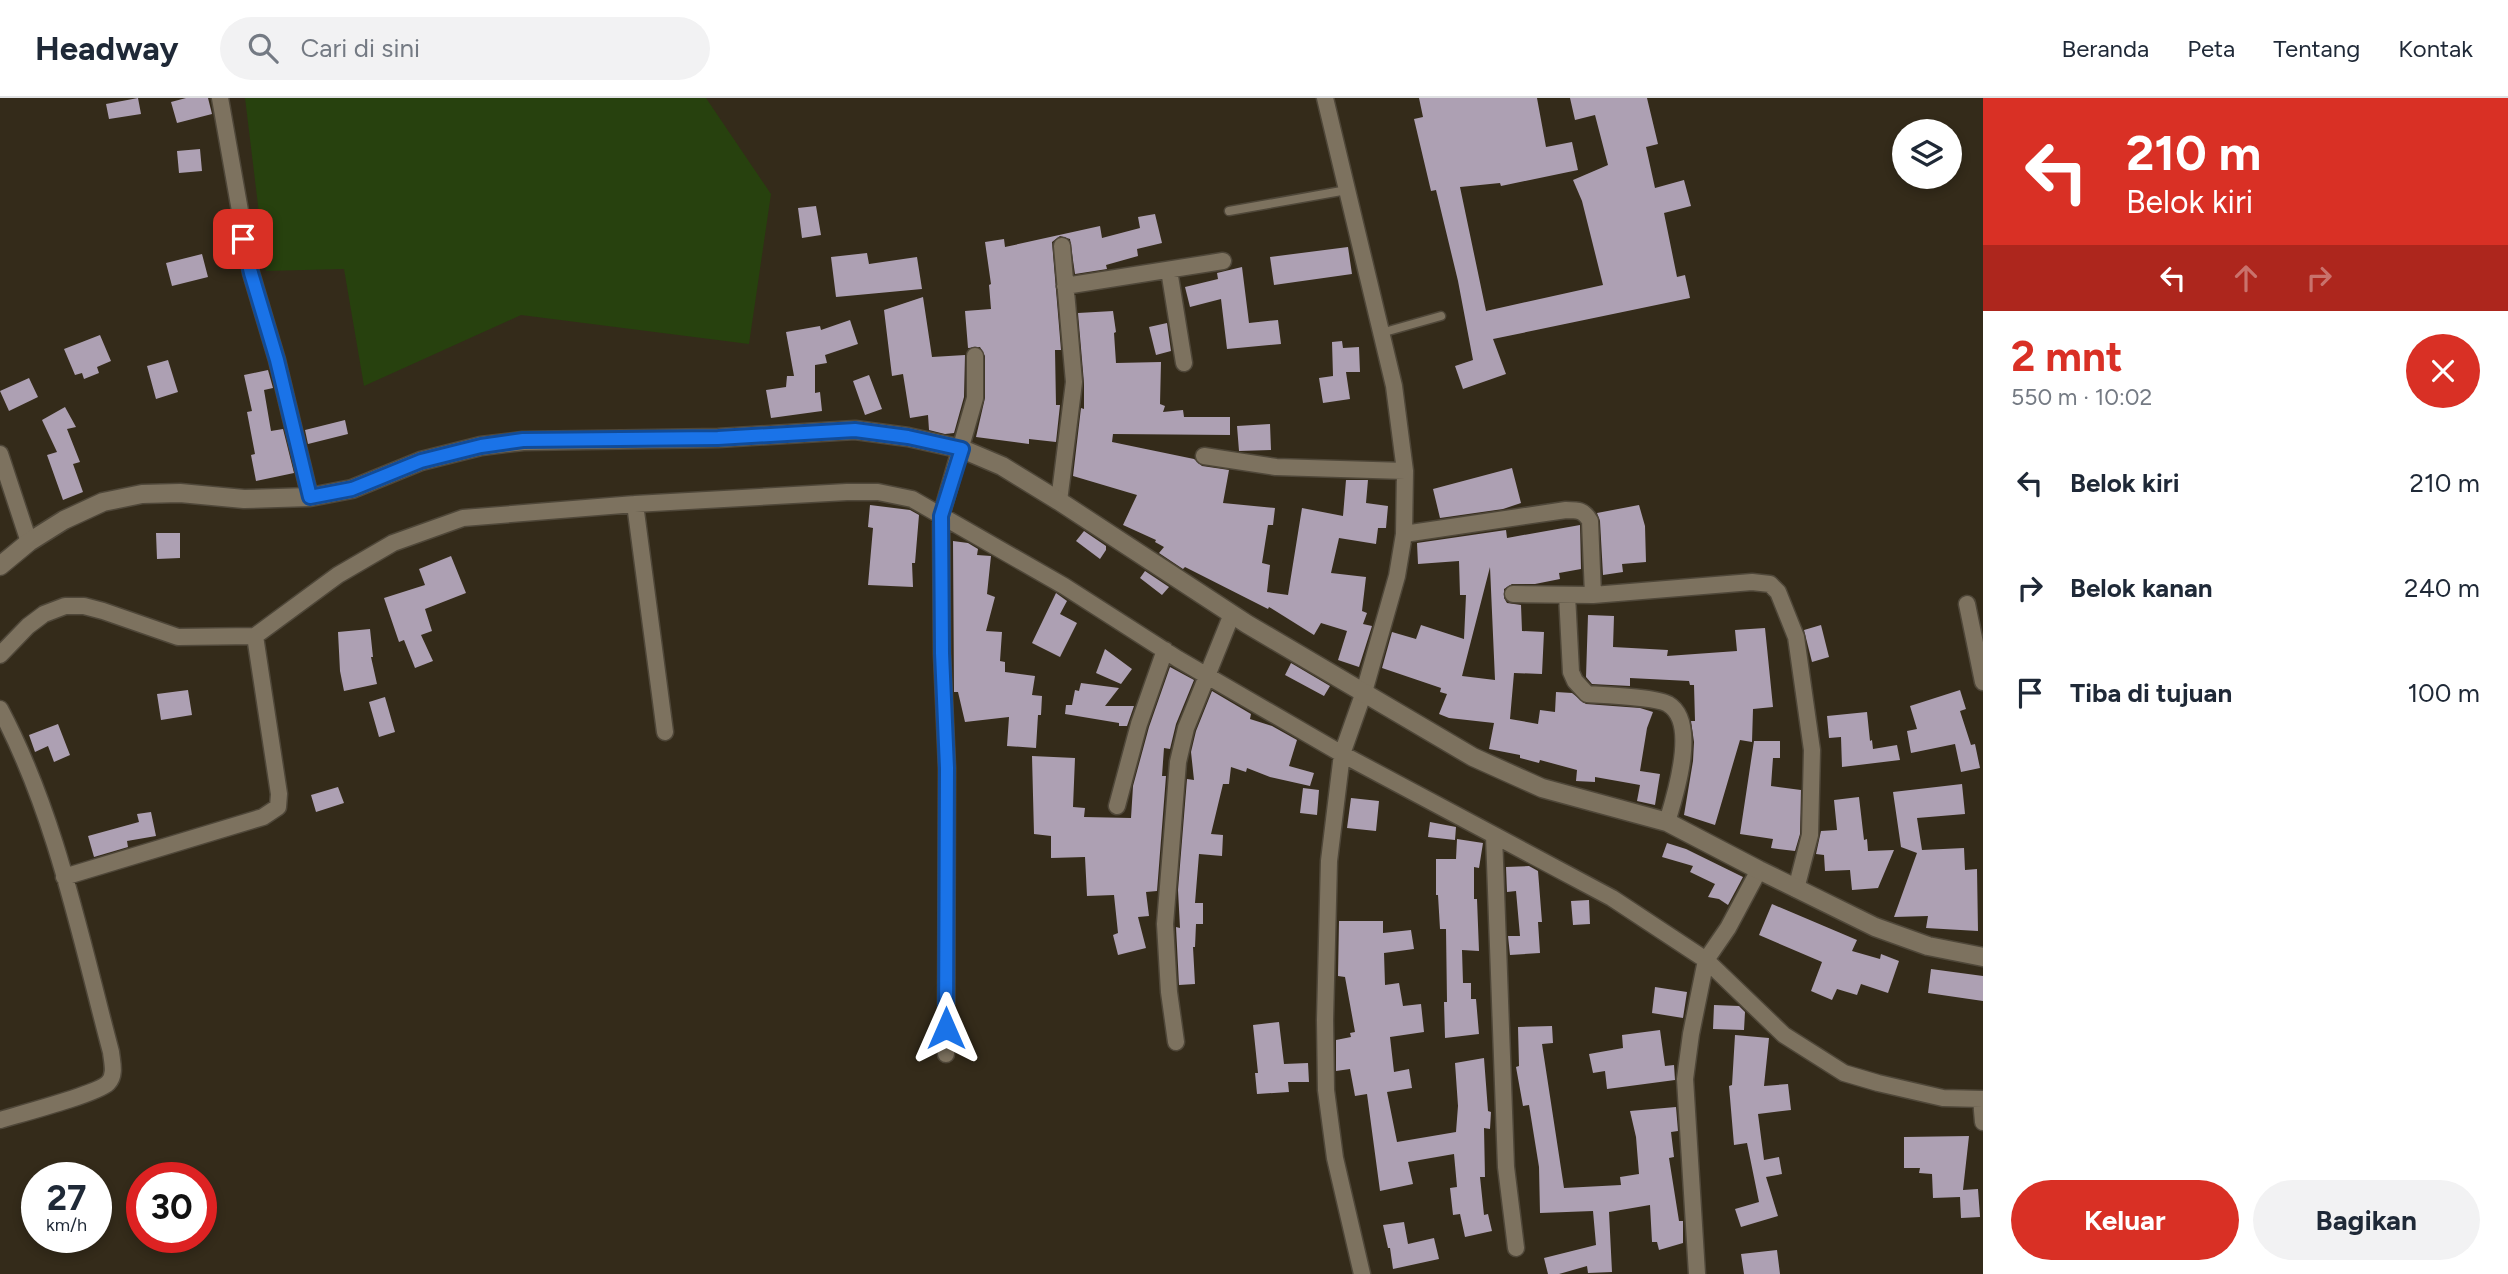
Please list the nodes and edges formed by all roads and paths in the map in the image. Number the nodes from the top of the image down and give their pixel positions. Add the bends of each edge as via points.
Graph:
1 (220, 98) edge
2 (1325, 98) edge
3 (1347, 190) junction
4 (1229, 211) dead end
5 (1062, 246) dead end
6 (1223, 261) dead end
7 (1169, 270) junction
8 (1065, 286) junction
9 (1441, 316) dead end
10 (1381, 333) junction
11 (975, 356) dead end
12 (1184, 363) dead end
13 (962, 449) junction
14 (0, 454) edge
15 (1204, 456) dead end
16 (1405, 471) junction
17 (310, 497) junction
18 (1059, 501) junction
19 (635, 504) junction
20 (943, 511) junction
21 (1404, 534) junction
22 (29, 542) junction
23 (0, 566) edge
24 (1513, 594) dead end
25 (1567, 595) junction
26 (1593, 595) junction
27 (1967, 604) dead end
28 (1232, 614) junction
29 (255, 636) junction
30 (1165, 650) junction
31 (0, 655) edge
32 (1206, 674) junction
33 (1983, 682) edge
34 (1361, 699) junction
35 (0, 709) edge
36 (665, 732) dead end
37 (1344, 749) junction
38 (1117, 806) dead end
39 (1667, 822) junction
40 (1494, 835) junction
41 (1759, 870) junction
42 (64, 877) junction
43 (1796, 889) junction
44 (1709, 954) junction
45 (1983, 957) edge
46 (1176, 1042) dead end
47 (946, 1054) dead end
48 (1982, 1099) edge
49 (0, 1120) edge
50 (1983, 1122) edge
51 (1516, 1248) dead end
52 (1362, 1274) edge
53 (1697, 1274) edge

1 - 17 street via 251,273
2 - 3 street
3 - 4 lane
3 - 10 street
5 - 8 street
6 - 7 street
7 - 8 street
7 - 12 street
8 - 18 street via 1074,382
9 - 10 lane
10 - 16 street via 1394,386
11 - 13 street via 975,398
13 - 17 main road via 855,430 718,438 523,440 421,461 352,489
13 - 18 main road via 1002,466
13 - 20 street
14 - 22 street
15 - 16 street via 1276,467
16 - 21 street
17 - 22 main road via 142,494 103,502
18 - 28 main road
19 - 20 street via 878,492
19 - 29 street via 463,518 393,543 338,575
19 - 36 street
20 - 30 street
20 - 47 street
21 - 26 street via 1579,510 1590,521
21 - 34 street via 1390,606
22 - 23 main road
24 - 25 street
25 - 26 street
25 - 39 street via 1571,672 1580,688 1587,694 1663,701 1677,713 1684,741 1682,770
26 - 43 street via 1763,582 1778,592 1796,637 1812,750 1810,835
27 - 33 street
28 - 32 street
28 - 34 main road
29 - 31 street via 178,637 103,611 65,606 28,626
29 - 42 street via 278,807 263,817
30 - 32 street
30 - 38 street
32 - 37 street
32 - 46 street via 1186,727 1175,790 1165,923
34 - 37 street
34 - 39 main road via 1542,788
35 - 42 street via 39,796
37 - 40 street
37 - 52 street via 1336,781 1329,861 1326,1090 1335,1158
39 - 41 main road
40 - 44 street
40 - 51 street via 1506,1167
41 - 43 main road
41 - 44 street
42 - 49 street via 113,1073 109,1082 94,1091
43 - 45 main road via 1875,927
44 - 48 street via 1784,1035 1844,1073 1943,1098
44 - 53 street via 1685,1079
48 - 50 street

